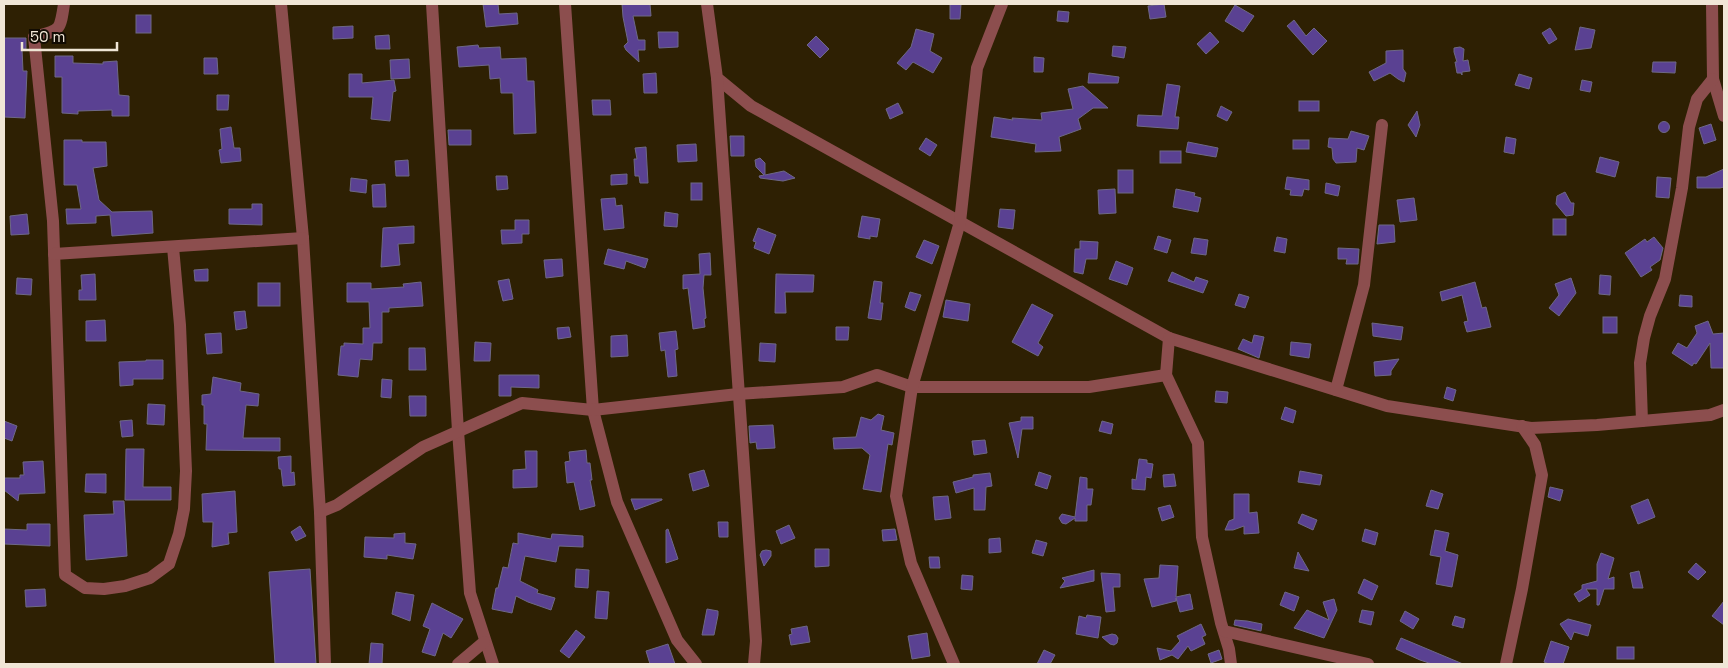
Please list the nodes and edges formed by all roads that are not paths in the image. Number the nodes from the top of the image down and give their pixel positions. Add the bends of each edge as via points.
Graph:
1 (64, 4) edge
2 (281, 4) edge
3 (432, 4) edge
4 (565, 4) edge
5 (707, 4) edge
6 (1002, 4) edge
7 (1712, 4) edge
8 (717, 78) junction
9 (1713, 79) junction
10 (1724, 116) edge
11 (1382, 125) dead end
12 (960, 222) junction
13 (304, 238) junction
14 (174, 246) junction
15 (54, 254) junction
16 (1169, 338) junction
17 (1166, 375) junction
18 (912, 387) junction
19 (1336, 390) junction
20 (738, 394) junction
21 (593, 410) junction
22 (1724, 410) edge
23 (1642, 421) junction
24 (1522, 426) junction
25 (458, 431) junction
26 (320, 512) junction
27 (1224, 631) junction
28 (484, 642) junction
29 (325, 664) edge
30 (458, 664) edge
31 (493, 664) edge
32 (696, 664) edge
33 (754, 664) edge
34 (954, 664) edge
35 (1231, 664) edge
36 (1368, 664) edge
37 (1506, 664) edge

1 - 15 street via 60,27 55,32 34,37
2 - 13 street
3 - 25 street
4 - 21 street
5 - 8 street
6 - 12 street via 977,68
7 - 9 street
8 - 12 street via 751,106
8 - 20 street
9 - 10 street
9 - 23 street via 1697,99 1688,127 1682,188 1665,279 1650,316 1640,363
11 - 19 street via 1364,285
12 - 16 street
12 - 18 street
13 - 14 street
13 - 26 street
14 - 15 street
14 - 15 street via 186,471 179,534 169,564 150,578 104,590 85,588 65,576
16 - 17 street
16 - 19 street
17 - 18 street via 1089,387
17 - 27 street via 1198,443 1202,537
18 - 20 street via 876,375 843,387
18 - 34 street via 896,496 911,563
19 - 24 street via 1387,406
20 - 21 street
20 - 33 street via 756,641
21 - 25 street via 522,403
21 - 32 street via 617,502 677,640
22 - 23 street via 1710,415
23 - 24 street
24 - 37 street via 1535,445 1542,475
25 - 26 street via 422,447 337,505
25 - 28 street via 470,593
26 - 29 street
27 - 35 street
27 - 36 street
28 - 30 street
28 - 31 street

